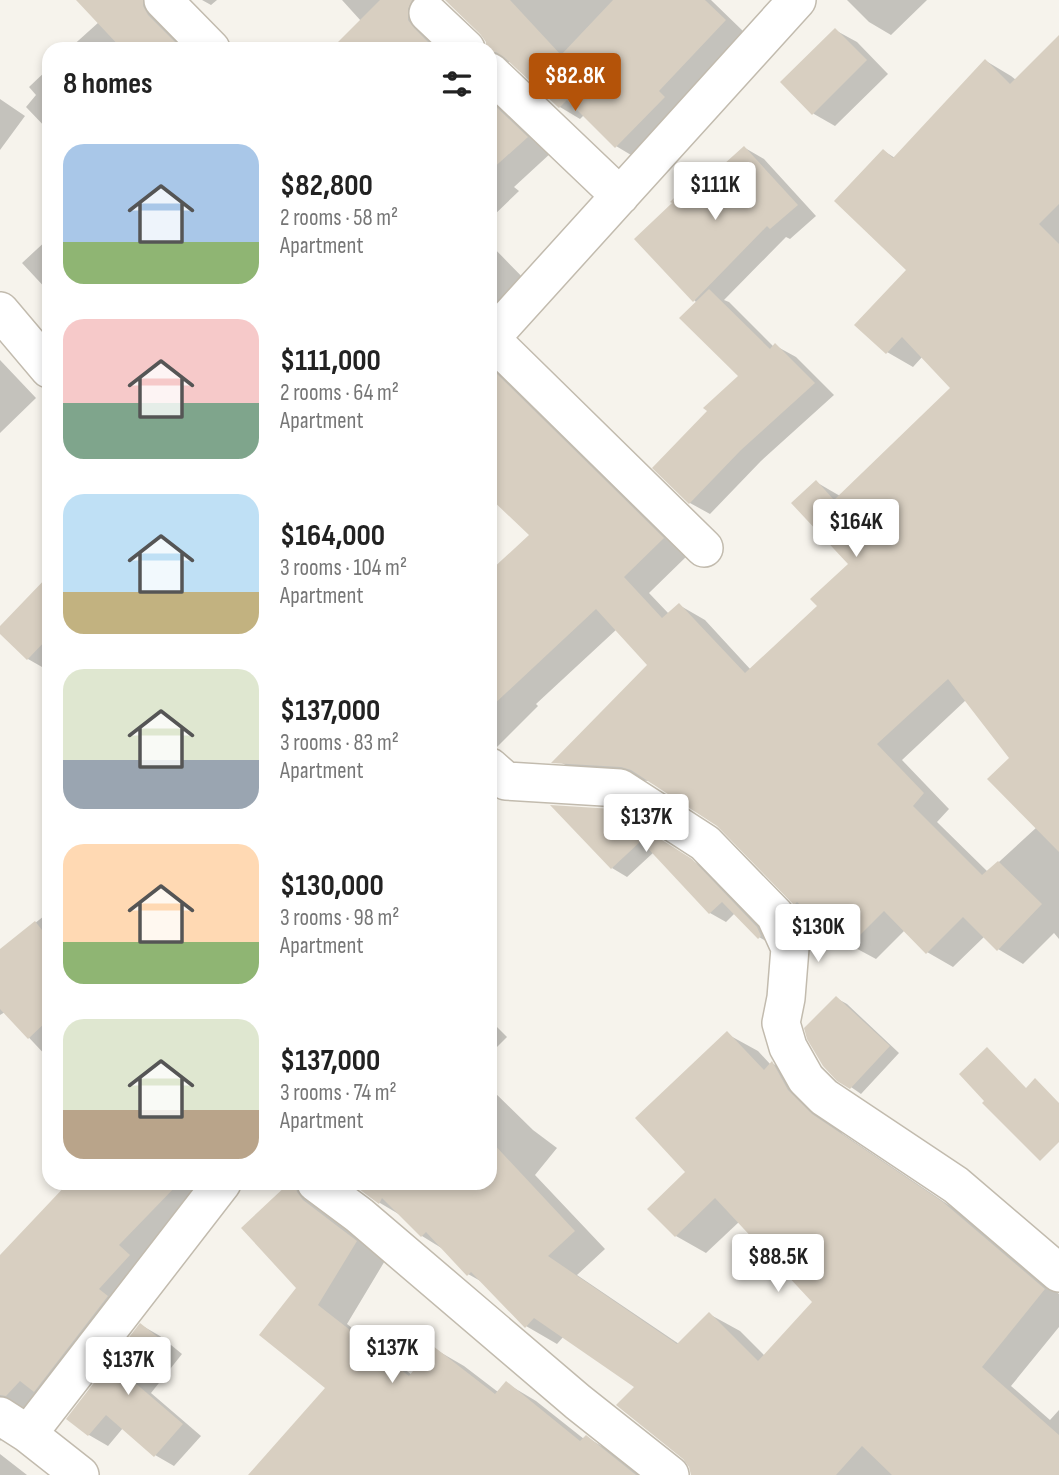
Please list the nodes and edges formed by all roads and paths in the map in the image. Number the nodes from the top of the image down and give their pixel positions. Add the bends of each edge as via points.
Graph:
1 (163, 0) edge
2 (797, 0) edge
3 (428, 13) dead end
4 (204, 42) edge
5 (459, 42) edge
6 (497, 79) edge
7 (620, 196) junction
8 (0, 311) edge
9 (497, 331) edge
10 (497, 346) edge
11 (42, 361) edge
12 (704, 548) dead end
13 (497, 784) edge
14 (216, 1190) edge
15 (325, 1190) edge
16 (1059, 1273) edge
17 (14, 1425) edge
18 (80, 1475) edge
19 (670, 1475) edge

1 - 4 street
2 - 7 street
3 - 5 street
6 - 7 street
7 - 9 street
8 - 11 street
10 - 12 street
13 - 16 street via 620,788 705,843 775,915 790,948 781,1023 806,1079 824,1097 956,1185
14 - 17 street
15 - 19 street
17 - 18 street

